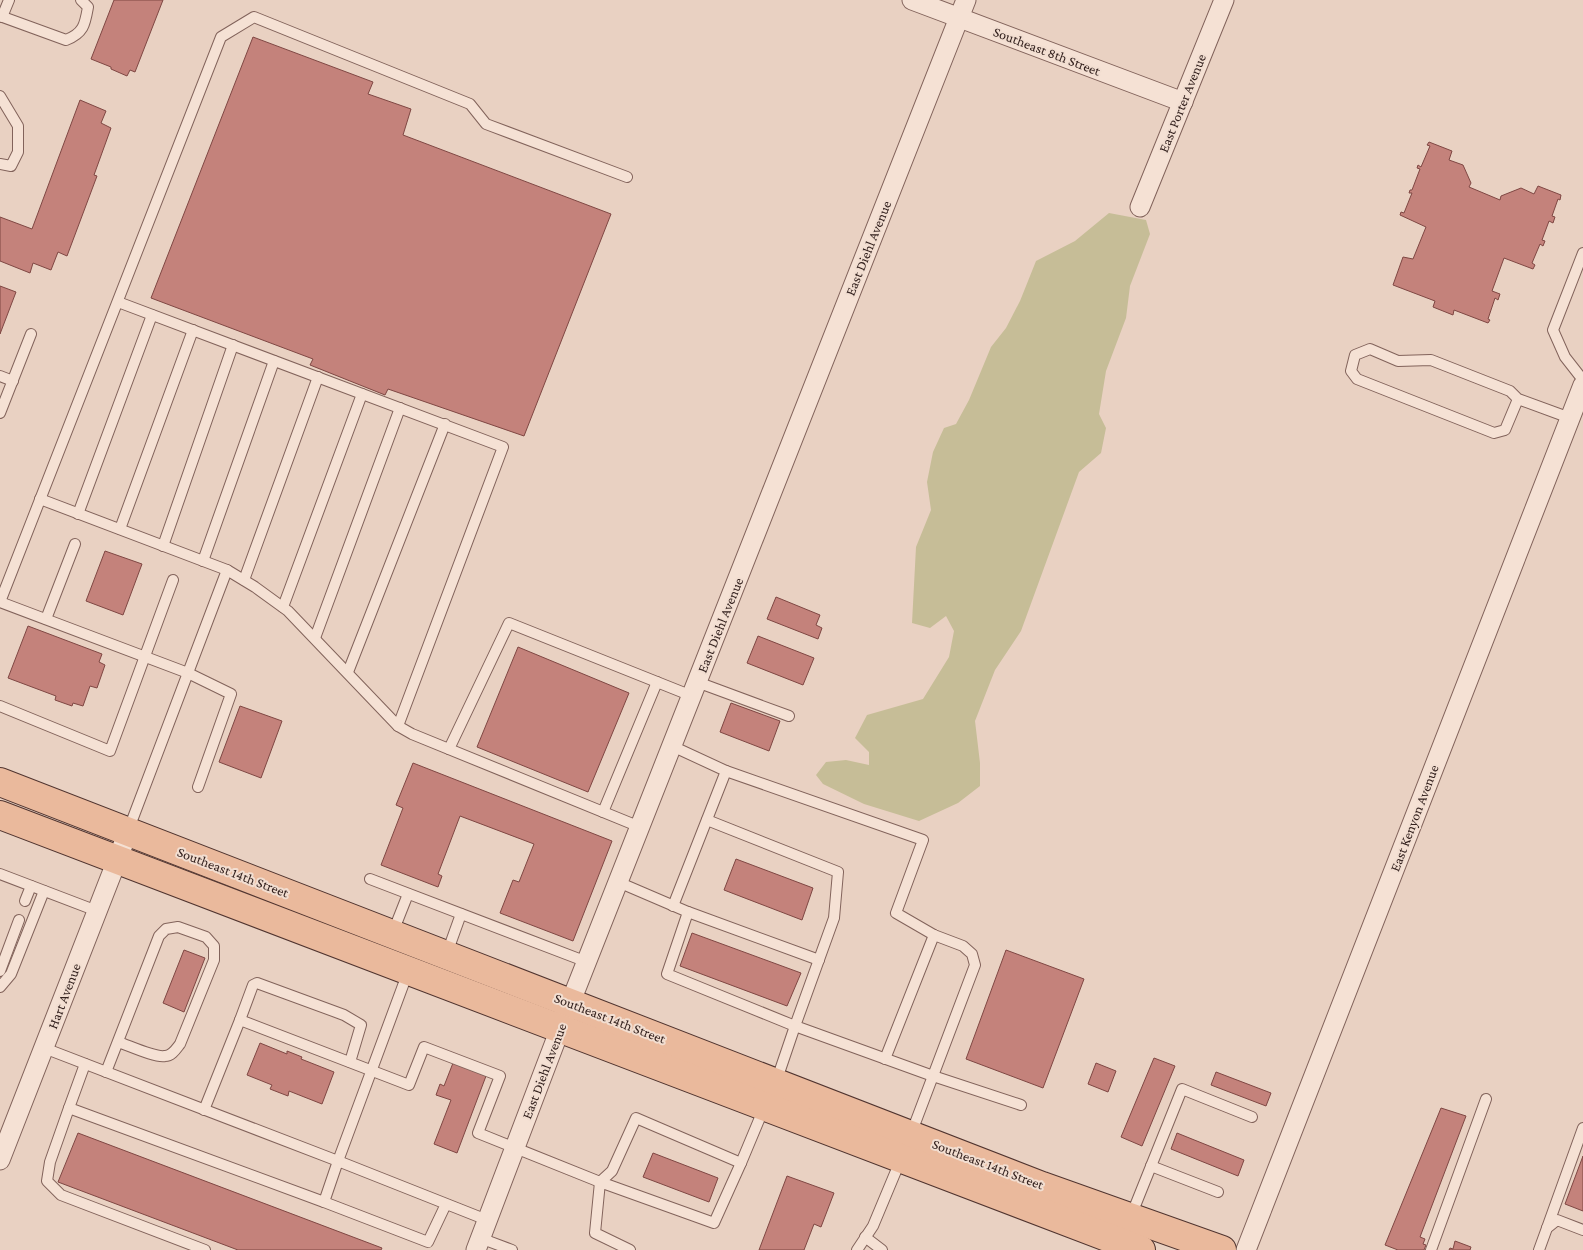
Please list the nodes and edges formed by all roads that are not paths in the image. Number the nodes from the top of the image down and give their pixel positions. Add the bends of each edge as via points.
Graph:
1 (9, 0) edge
2 (81, 0) edge
3 (912, 0) edge
4 (966, 0) edge
5 (1224, 0) edge
6 (1, 17) edge
7 (959, 18) junction
8 (0, 96) edge
9 (1183, 102) junction
10 (0, 164) edge
11 (628, 177) dead end
12 (1140, 207) dead end
13 (1583, 254) edge
14 (118, 302) junction
15 (152, 315) junction
16 (193, 330) junction
17 (31, 334) dead end
18 (233, 345) junction
19 (274, 361) junction
20 (0, 376) edge
21 (318, 377) junction
22 (1583, 380) edge
23 (13, 381) junction
24 (1583, 385) edge
25 (362, 394) junction
26 (1518, 399) junction
27 (400, 408) junction
28 (0, 413) edge
29 (1570, 418) junction
30 (444, 424) junction
31 (40, 499) junction
32 (78, 514) junction
33 (120, 529) junction
34 (75, 544) dead end
35 (163, 546) junction
36 (202, 561) junction
37 (227, 570) junction
38 (173, 580) dead end
39 (244, 580) junction
40 (0, 602) edge
41 (283, 607) junction
42 (46, 620) junction
43 (315, 638) junction
44 (145, 656) junction
45 (348, 672) junction
46 (188, 673) junction
47 (657, 682) junction
48 (694, 689) junction
49 (0, 706) edge
50 (788, 716) dead end
51 (398, 726) junction
52 (672, 746) junction
53 (449, 749) junction
54 (726, 771) junction
55 (0, 782) edge
56 (198, 787) dead end
57 (603, 812) junction
58 (0, 815) edge
59 (706, 820) junction
60 (640, 827) junction
61 (128, 832) junction
62 (117, 860) junction
63 (0, 874) edge
64 (370, 879) dead end
65 (618, 882) junction
66 (31, 886) junction
67 (44, 891) junction
68 (408, 894) junction
69 (26, 901) dead end
70 (673, 906) junction
71 (97, 911) junction
72 (688, 912) junction
73 (461, 914) junction
74 (19, 920) dead end
75 (393, 934) junction
76 (934, 935) junction
77 (446, 955) junction
78 (819, 960) junction
79 (587, 962) junction
80 (0, 971) edge
81 (408, 971) junction
82 (0, 988) edge
83 (570, 1003) junction
84 (240, 1020) junction
85 (795, 1026) junction
86 (560, 1028) junction
87 (118, 1042) junction
88 (44, 1048) junction
89 (885, 1059) junction
90 (350, 1062) junction
91 (85, 1064) junction
92 (371, 1070) junction
93 (106, 1072) junction
94 (933, 1076) junction
95 (770, 1094) junction
96 (1486, 1099) dead end
97 (1021, 1105) dead end
98 (69, 1108) junction
99 (204, 1110) junction
100 (1252, 1117) dead end
101 (1583, 1128) edge
102 (906, 1146) junction
103 (515, 1147) junction
104 (0, 1160) edge
105 (338, 1161) junction
106 (741, 1163) junction
107 (1151, 1166) junction
108 (600, 1182) junction
109 (1218, 1192) dead end
110 (324, 1202) junction
111 (446, 1204) junction
112 (1130, 1217) junction
113 (487, 1220) junction
114 (1547, 1228) junction
115 (1583, 1230) edge
116 (866, 1237) junction
117 (478, 1244) edge
118 (426, 1246) edge
119 (205, 1250) edge
120 (512, 1250) edge
121 (630, 1250) edge
122 (857, 1250) edge
123 (882, 1250) edge
124 (1141, 1250) edge
125 (1222, 1250) edge
126 (1246, 1250) edge
127 (1431, 1250) edge
128 (1539, 1250) edge

1 - 6 lane
2 - 6 lane via 88,7 85,25 76,36 66,40
3 - 7 street, Southeast 8th Street
4 - 7 street, East Diehl Avenue
5 - 9 street, East Porter Avenue
7 - 9 street, Southeast 8th Street
7 - 48 street, East Diehl Avenue
8 - 10 lane via 18,126 18,152 11,166
9 - 12 street, East Porter Avenue
11 - 14 lane via 486,124 470,104 254,17 221,37
13 - 22 lane via 1552,330 1564,357
14 - 15 lane
14 - 31 lane
15 - 16 lane
15 - 32 lane
16 - 18 lane
16 - 33 lane
17 - 23 lane
18 - 19 lane
18 - 35 lane
19 - 21 lane
19 - 36 lane
20 - 23 lane
21 - 25 lane
21 - 39 lane
23 - 28 lane
24 - 29 street, East Kenyon Avenue
25 - 27 lane
25 - 41 lane
26 - 26 lane via 1510,391 1431,360 1398,360 1370,349 1355,355 1351,371 1358,379 1494,433 1505,430
26 - 29 lane
27 - 30 lane
27 - 43 lane
29 - 126 street, East Kenyon Avenue
30 - 45 lane
30 - 51 lane via 504,447
31 - 32 lane
31 - 40 lane
32 - 33 lane
33 - 35 lane
34 - 42 lane
35 - 36 lane
36 - 37 lane
37 - 39 lane
37 - 46 lane
38 - 44 lane
39 - 41 lane
40 - 42 lane
41 - 43 lane
42 - 44 lane
43 - 45 lane
44 - 46 lane
44 - 49 lane via 110,751
45 - 51 lane
46 - 56 lane via 231,694
46 - 61 lane
47 - 48 lane
47 - 53 lane via 509,622
47 - 57 lane
48 - 50 lane
48 - 52 street, East Diehl Avenue
51 - 53 lane
52 - 54 lane
52 - 60 street, East Diehl Avenue
53 - 57 lane
54 - 59 lane
54 - 76 lane via 923,840 896,913
55 - 61 main road, Southeast 14th Street
57 - 60 lane
58 - 62 main road, Southeast 14th Street
59 - 70 lane
59 - 78 lane via 838,872 834,918
60 - 65 street, East Diehl Avenue
61 - 62 street, Hart Avenue
61 - 75 main road, Southeast 14th Street
62 - 71 street, Hart Avenue
62 - 81 main road, Southeast 14th Street
63 - 66 lane
64 - 68 lane
65 - 70 lane
65 - 79 street, East Diehl Avenue
66 - 67 lane
66 - 69 lane
67 - 71 lane
67 - 82 lane via 10,974
68 - 73 lane
68 - 75 lane
70 - 72 lane
71 - 88 street, Hart Avenue
72 - 78 lane
72 - 85 lane via 668,974
73 - 77 lane
73 - 79 lane
74 - 80 lane
75 - 77 main road, Southeast 14th Street
76 - 89 lane
76 - 94 lane via 962,946 972,954 975,965
77 - 83 main road, Southeast 14th Street
78 - 85 lane
79 - 83 street, East Diehl Avenue
81 - 86 main road, Southeast 14th Street
81 - 92 lane
83 - 86 street, East Diehl Avenue
83 - 95 main road, Southeast 14th Street
84 - 90 lane
84 - 90 lane via 253,985 257,983 344,1015 361,1025
84 - 99 lane
85 - 89 lane
85 - 95 lane
86 - 95 main road, Southeast 14th Street
86 - 103 street, East Diehl Avenue
87 - 87 lane via 157,1056 166,1057 175,1052 214,960 214,946 206,937 178,927 166,929 159,936
87 - 93 lane
88 - 91 lane
88 - 104 street, Hart Avenue
89 - 94 lane
90 - 92 lane
91 - 93 lane
91 - 98 lane
92 - 103 lane via 409,1085 424,1047 500,1076 478,1132
92 - 105 lane
93 - 99 lane
94 - 97 lane
94 - 102 lane
95 - 102 main road, Southeast 14th Street
95 - 106 lane
96 - 127 lane
98 - 110 lane
98 - 119 lane via 50,1162 47,1181 62,1195
99 - 105 lane
100 - 107 lane via 1182,1089
101 - 114 lane
102 - 112 main road, Southeast 14th Street via 1042,1186
102 - 116 lane
102 - 124 main road, Southeast 14th Street
103 - 108 lane
103 - 113 street, East Diehl Avenue
105 - 110 lane
105 - 111 lane
106 - 108 lane via 714,1223
106 - 108 lane via 636,1118 612,1171
107 - 109 lane
107 - 112 lane
108 - 121 lane via 596,1233
110 - 118 lane
111 - 113 lane
111 - 118 lane
112 - 125 main road, Southeast 14th Street
113 - 117 street, East Diehl Avenue
114 - 115 lane via 1557,1220
114 - 128 lane
116 - 122 lane
116 - 123 lane
117 - 120 lane

